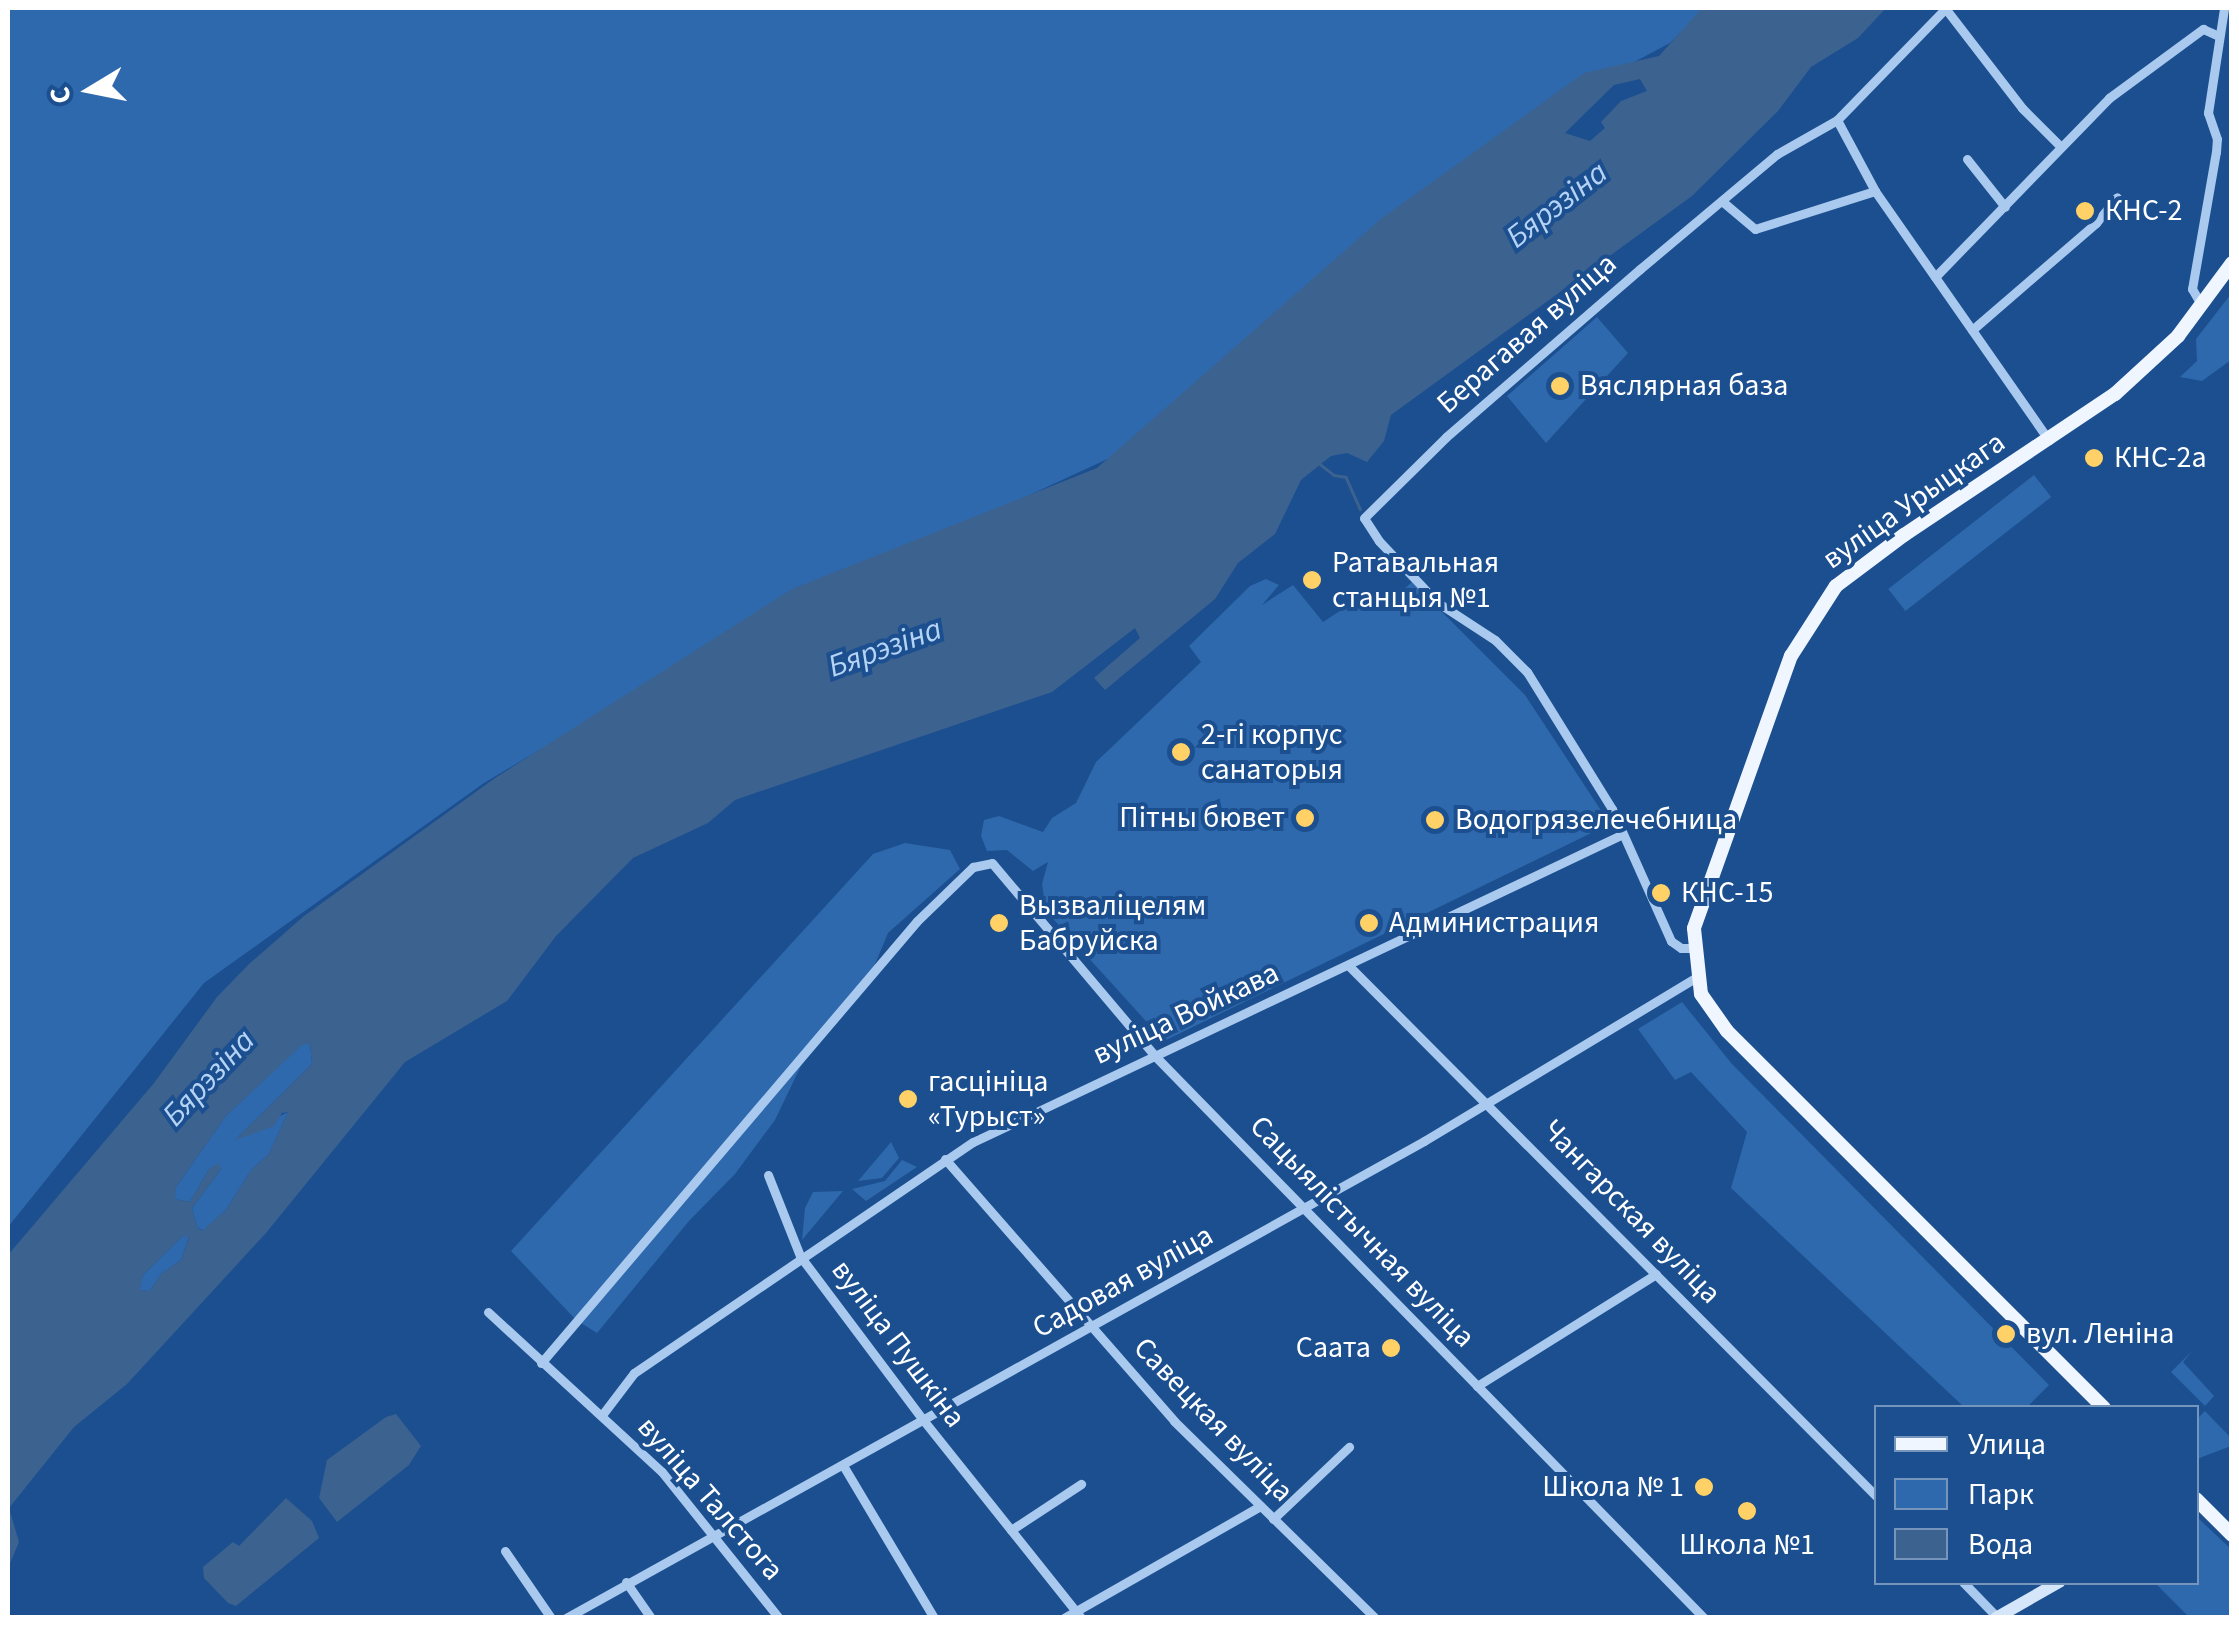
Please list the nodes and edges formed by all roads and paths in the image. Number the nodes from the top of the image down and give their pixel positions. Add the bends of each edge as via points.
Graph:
1 (1945, 8) edge
2 (2224, 8) edge
3 (2219, 36) junction
4 (1837, 120) junction
5 (2061, 148) junction
6 (1968, 159) dead end
7 (1875, 191) junction
8 (2117, 197) dead end
9 (1723, 202) junction
10 (2006, 207) junction
11 (2232, 263) edge
12 (1935, 277) junction
13 (2202, 306) junction
14 (1972, 330) junction
15 (2049, 440) junction
16 (1621, 836) junction
17 (1694, 948) junction
18 (1348, 965) junction
19 (1697, 977) junction
20 (1156, 1057) junction
21 (1490, 1104) junction
22 (945, 1160) junction
23 (768, 1175) dead end
24 (1305, 1208) junction
25 (800, 1256) junction
26 (1656, 1274) junction
27 (488, 1312) dead end
28 (1091, 1330) junction
29 (541, 1364) junction
30 (1477, 1386) junction
31 (2101, 1405) edge
32 (602, 1415) junction
33 (924, 1422) junction
34 (1348, 1448) dead end
35 (844, 1467) junction
36 (1081, 1484) dead end
37 (1874, 1494) edge
38 (2199, 1502) edge
39 (1260, 1506) junction
40 (1273, 1518) junction
41 (1011, 1530) junction
42 (713, 1534) junction
43 (2232, 1535) edge
44 (505, 1551) dead end
45 (626, 1582) junction
46 (1966, 1585) edge
47 (2054, 1585) edge
48 (1078, 1614) edge
49 (1997, 1617) edge
50 (551, 1618) edge
51 (566, 1618) edge
52 (652, 1618) edge
53 (779, 1618) edge
54 (934, 1618) edge
55 (1064, 1618) edge
56 (1375, 1618) edge
57 (1704, 1618) edge

1 - 4 street, Берагавая вуліца
1 - 5 street, Берагавая вуліца
2 - 3 street
3 - 5 street via 2203,30 2161,58 2109,98
3 - 13 street via 2208,113 2217,139 2192,289
4 - 7 street
4 - 9 street, Берагавая вуліца via 1777,154
5 - 10 street
6 - 10 street
7 - 9 street via 1755,229
7 - 12 street
8 - 14 street
9 - 16 street, Берагавая вуліца via 1364,518 1436,602 1495,640 1527,672 1612,808
10 - 12 street
11 - 13 main road, вуліца Урыцкага
12 - 14 street
13 - 15 main road, вуліца Урыцкага via 2149,365
14 - 15 street
15 - 17 main road, вуліца Урыцкага via 1856,569 1807,626 1694,928
16 - 17 street via 1671,941
16 - 18 street, вуліца Войкава
17 - 19 main road, вуліца Урыцкага
18 - 20 street, вуліца Войкава
18 - 21 street, Чангарская вуліца
19 - 21 street, Садовая вуліца
19 - 31 main road, вуліца Урыцкага via 1726,1030
20 - 22 street, вуліца Войкава
20 - 24 street, Сацыялістычная вуліца
20 - 29 street, Сацыялістычная вуліца via 1000,868 981,862 917,921
21 - 24 street, Садовая вуліца
21 - 26 street, Чангарская вуліца
22 - 25 street, вуліца Войкава
22 - 28 street, Савецкая вуліца
23 - 25 street, вуліца Пушкіна
24 - 28 street, Садовая вуліца
24 - 30 street, Сацыялістычная вуліца
25 - 32 street, вуліца Войкава via 634,1373
25 - 33 street, вуліца Пушкіна
26 - 30 street
26 - 37 street, Чангарская вуліца
27 - 29 street, вуліца Талстога
28 - 33 street, Садовая вуліца
28 - 39 street, Савецкая вуліца
29 - 32 street, вуліца Талстога
30 - 57 street, Сацыялістычная вуліца
32 - 42 street, вуліца Талстога
33 - 35 street, Садовая вуліца
33 - 41 street, вуліца Пушкіна
34 - 40 street
35 - 42 street, Садовая вуліца
35 - 54 street
36 - 41 street
38 - 43 main road
39 - 40 street, Савецкая вуліца
39 - 48 street
40 - 56 street, Савецкая вуліца
41 - 48 street, вуліца Пушкіна
42 - 45 street, Садовая вуліца
42 - 53 street, вуліца Талстога
44 - 50 street
45 - 51 street, Садовая вуліца
45 - 52 street
46 - 49 street
47 - 49 main road
48 - 55 street

